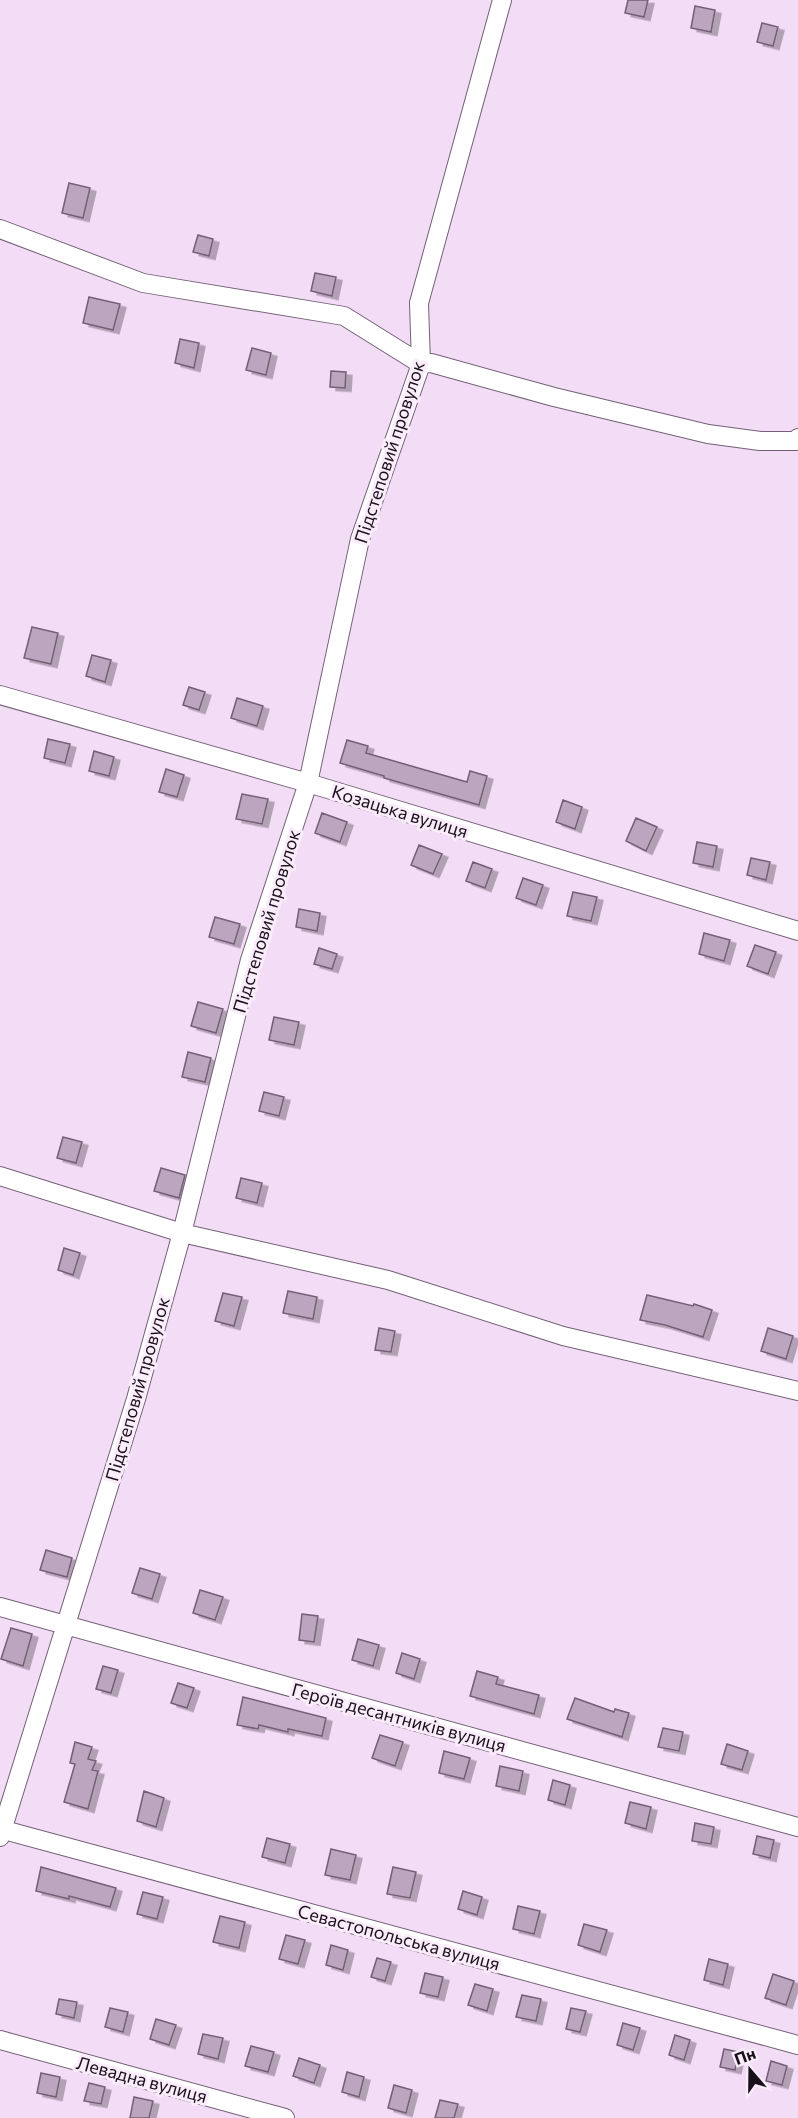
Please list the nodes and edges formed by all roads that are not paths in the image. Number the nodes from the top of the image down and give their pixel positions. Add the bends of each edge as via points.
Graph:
1 (502, 0) edge
2 (0, 229) edge
3 (421, 364) junction
4 (798, 438) edge
5 (0, 694) edge
6 (308, 783) junction
7 (798, 931) edge
8 (0, 1176) edge
9 (182, 1233) junction
10 (798, 1391) edge
11 (0, 1607) edge
12 (65, 1626) junction
13 (798, 1827) edge
14 (1, 1832) edge
15 (0, 2040) edge
16 (798, 2045) edge
17 (285, 2118) edge

1 - 3 street, Підстеповий провулок via 419,303
2 - 3 street via 143,283 344,316
3 - 4 street via 431,363 708,434 760,441
3 - 6 street, Підстеповий провулок via 360,539
5 - 6 street, Козацька вулиця
6 - 7 street, Козацька вулиця
6 - 9 street, Підстеповий провулок via 250,960
8 - 9 street
9 - 10 street via 388,1280 562,1336
9 - 12 street, Підстеповий провулок via 136,1399
11 - 12 street, Героїв десантників вулиця
12 - 13 street, Героїв десантників вулиця
12 - 14 street, Підстеповий провулок
14 - 16 street, Севастопольська вулиця
15 - 17 street, Левадна вулиця

